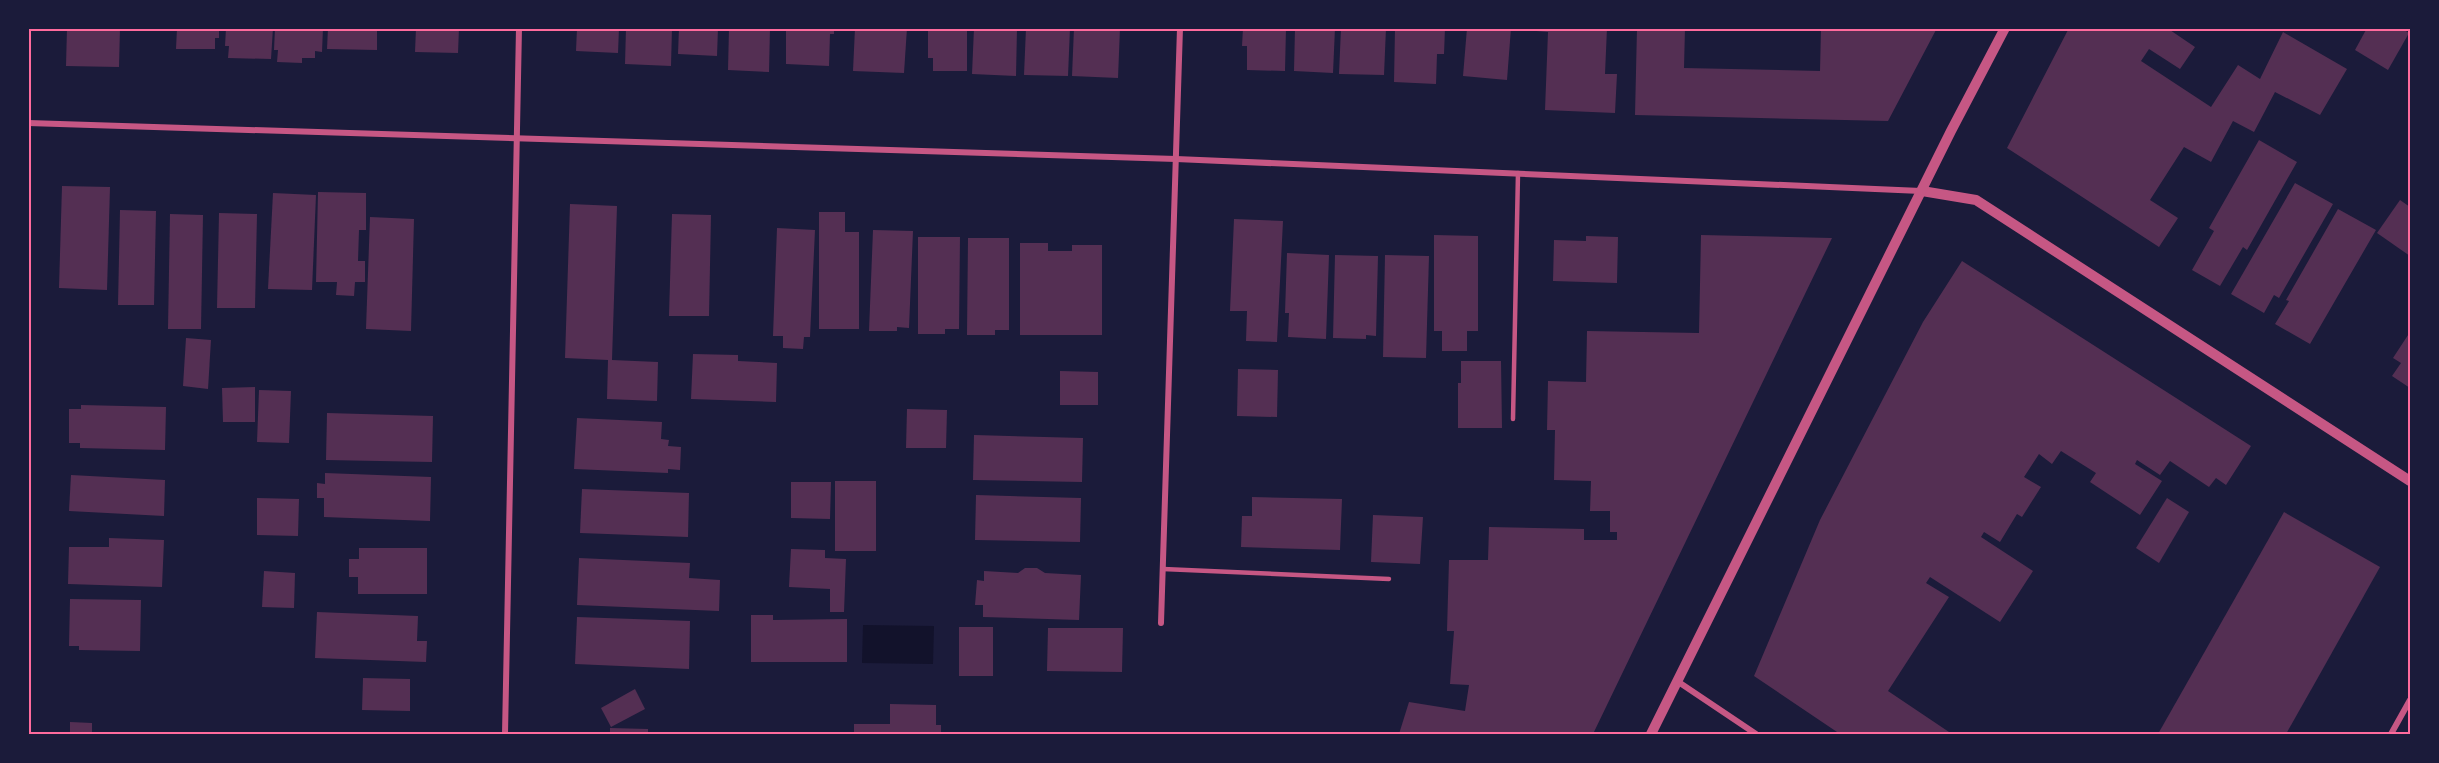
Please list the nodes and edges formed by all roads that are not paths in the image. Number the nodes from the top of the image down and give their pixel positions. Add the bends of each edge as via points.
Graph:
1 (519, 28) edge
2 (1180, 28) edge
3 (2005, 28) edge
4 (28, 123) edge
5 (516, 139) junction
6 (1176, 159) junction
7 (1518, 173) junction
8 (1922, 191) junction
9 (1513, 419) dead end
10 (2410, 481) edge
11 (1163, 569) junction
12 (1389, 579) dead end
13 (1161, 623) dead end
14 (1677, 681) junction
15 (2410, 700) edge
16 (505, 735) edge
17 (1652, 735) edge
18 (1756, 735) edge
19 (2391, 735) edge

1 - 5 street
2 - 6 street
3 - 8 street
4 - 5 street
5 - 6 street
5 - 16 street
6 - 7 street
6 - 11 street
7 - 8 street
7 - 9 lane
8 - 10 street via 1976,200
8 - 14 street
11 - 12 lane
11 - 13 street
14 - 17 street
14 - 18 street
15 - 19 street

